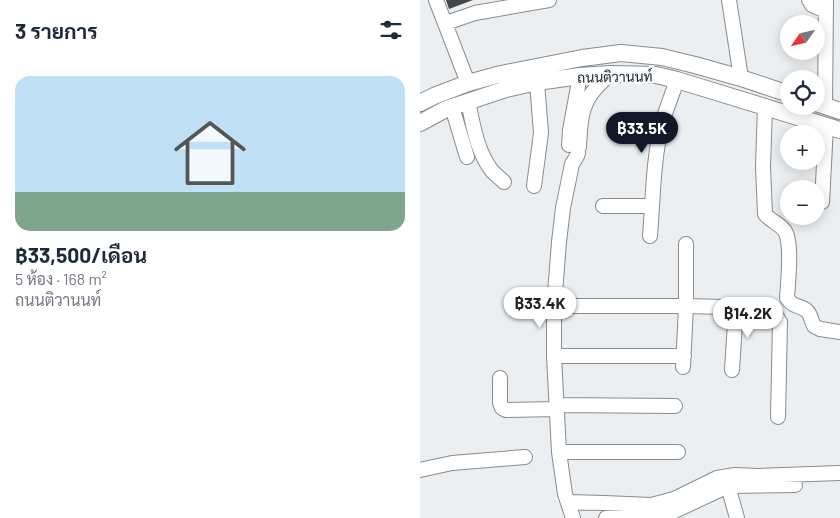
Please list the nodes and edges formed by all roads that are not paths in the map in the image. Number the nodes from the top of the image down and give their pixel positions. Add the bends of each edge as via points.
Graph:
1 (436, 0) edge
2 (549, 0) edge
3 (729, 0) edge
4 (809, 0) edge
5 (826, 6) edge
6 (446, 23) junction
7 (610, 74) junction
8 (580, 76) junction
9 (741, 78) junction
10 (677, 80) junction
11 (537, 82) junction
12 (468, 84) junction
13 (780, 91) edge
14 (468, 101) junction
15 (420, 103) edge
16 (765, 106) junction
17 (827, 106) edge
18 (452, 107) junction
19 (420, 123) edge
20 (576, 124) junction
21 (833, 128) edge
22 (467, 157) dead end
23 (504, 182) dead end
24 (825, 182) edge
25 (534, 186) dead end
26 (603, 206) dead end
27 (652, 206) junction
28 (650, 236) dead end
29 (686, 244) dead end
30 (554, 306) junction
31 (686, 306) junction
32 (736, 308) junction
33 (840, 332) edge
34 (554, 356) junction
35 (732, 370) dead end
36 (500, 378) dead end
37 (675, 406) dead end
38 (556, 407) junction
39 (778, 416) dead end
40 (559, 452) junction
41 (678, 452) dead end
42 (525, 457) dead end
43 (420, 470) edge
44 (840, 473) edge
45 (795, 485) dead end
46 (728, 486) junction
47 (568, 502) junction
48 (685, 512) edge
49 (573, 518) edge
50 (606, 518) edge
51 (637, 518) edge
52 (737, 518) edge

1 - 6 street
2 - 6 street via 475,13
3 - 9 street
4 - 5 street via 812,5
5 - 17 street
6 - 12 street
7 - 8 main road, ถนนติวานนท์
7 - 10 main road, ถนนติวานนท์ via 656,75
7 - 20 street via 588,98
8 - 11 main road, ถนนติวานนท์
8 - 20 street
9 - 12 main road, ถนนติวานนท์ via 662,57 621,53 538,66
9 - 13 main road, ถนนติวานนท์
10 - 16 main road, ถนนติวานนท์
10 - 27 street via 659,138
11 - 14 main road, ถนนติวานนท์
11 - 25 street via 542,132
12 - 15 main road, ถนนติวานนท์
14 - 18 main road, ถนนติวานนท์
14 - 23 street via 479,148
16 - 21 main road, ถนนติวานนท์
16 - 33 street via 765,214 786,233 787,298 793,305 806,309 814,326
18 - 19 main road, ถนนติวานนท์
18 - 22 street
20 - 30 street via 563,208
21 - 24 street
26 - 27 street
27 - 28 street
29 - 31 street
30 - 31 street
30 - 34 street
31 - 32 street
31 - 34 street via 683,361
32 - 35 street
32 - 39 street via 764,308 774,313 780,322
34 - 38 street
36 - 38 street via 502,408
37 - 38 street
38 - 40 street
40 - 41 street
40 - 47 street
42 - 43 street via 452,463
44 - 47 street via 717,478 674,499 651,505
45 - 46 street
46 - 48 street
46 - 52 street
47 - 49 street
48 - 51 street
50 - 51 street

